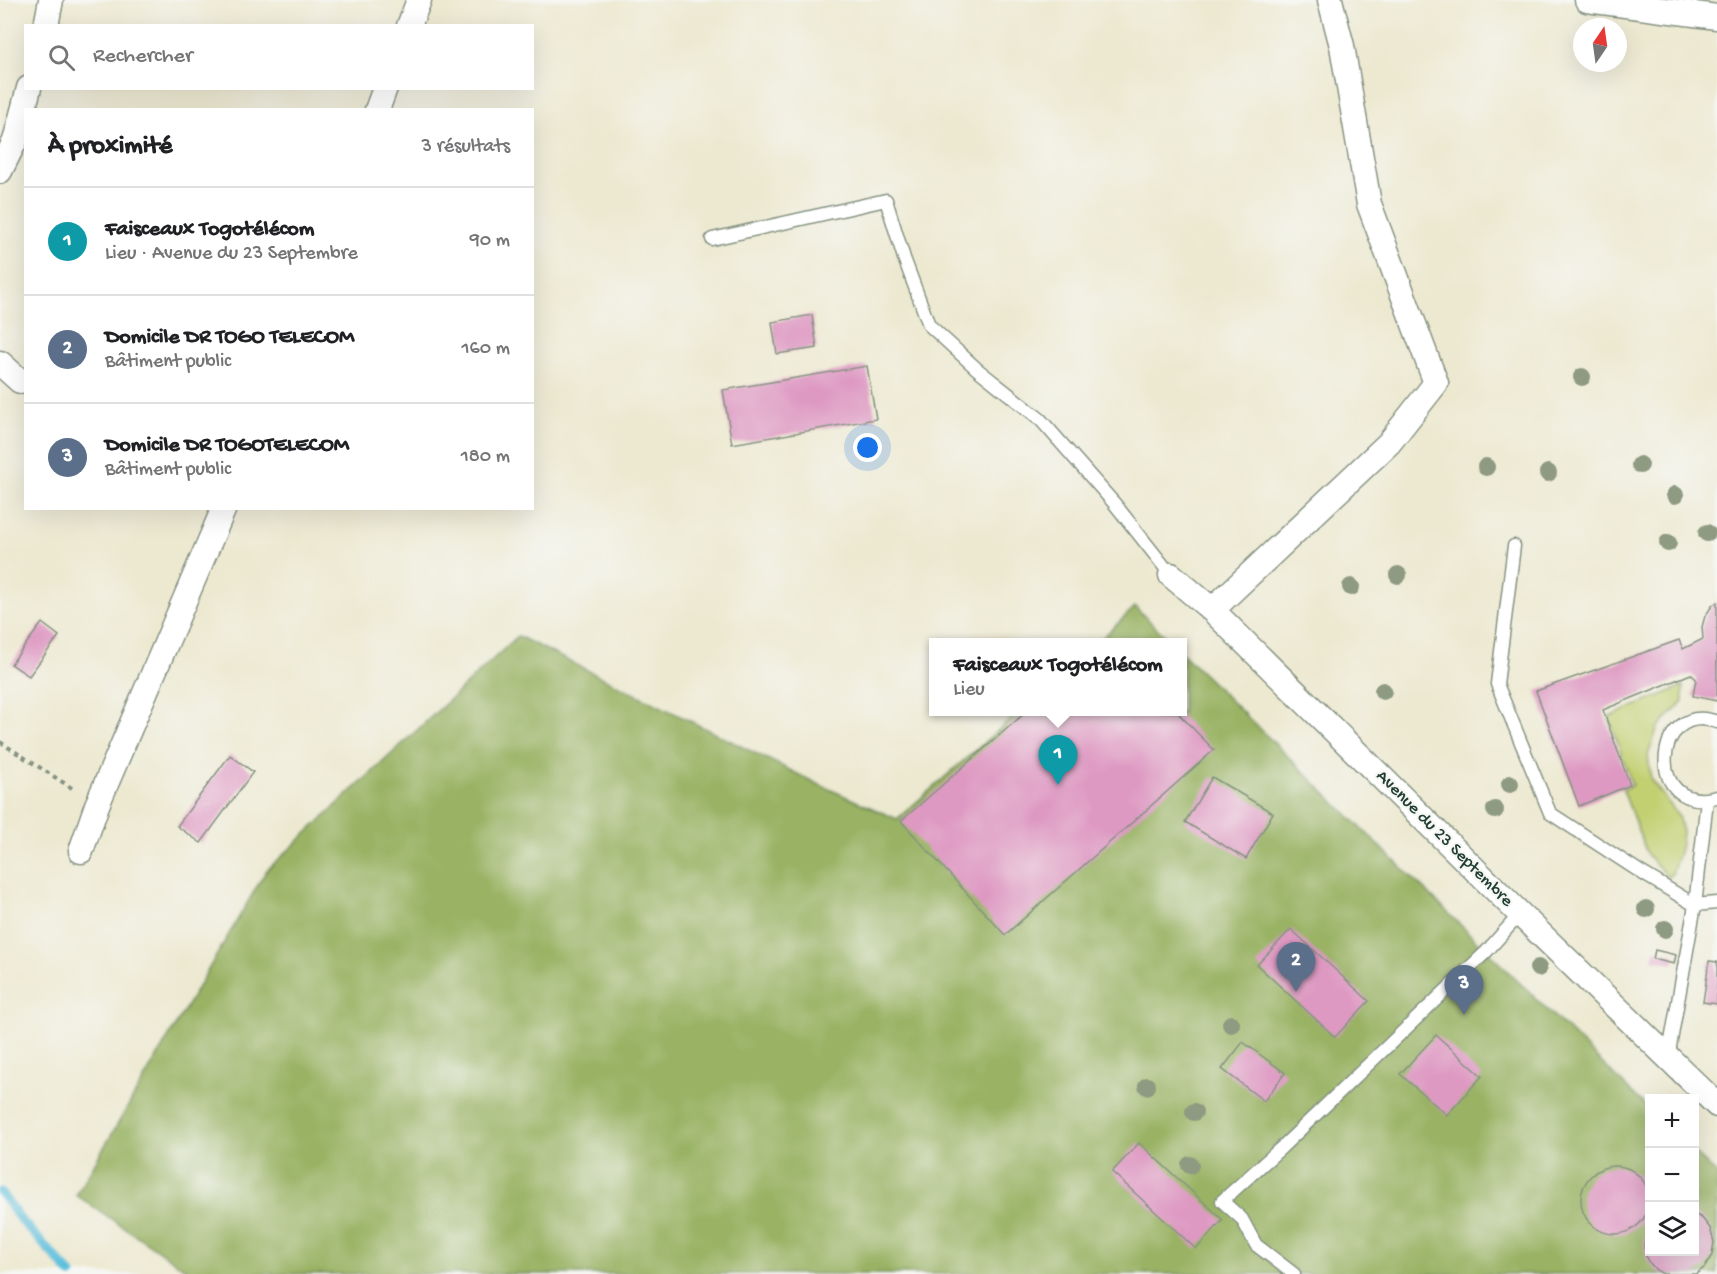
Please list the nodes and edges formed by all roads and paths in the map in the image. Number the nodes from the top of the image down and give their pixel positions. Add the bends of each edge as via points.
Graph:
1 (51, 0) edge
2 (419, 0) edge
3 (1330, 0) edge
4 (1587, 0) edge
5 (1717, 17) edge
6 (46, 24) edge
7 (410, 24) edge
8 (28, 90) edge
9 (384, 90) edge
10 (378, 108) edge
11 (0, 171) edge
12 (712, 239) dead end
13 (0, 363) edge
14 (20, 381) dead end
15 (223, 510) edge
16 (1514, 546) dead end
17 (1171, 575) joint
18 (1212, 610) junction
19 (1717, 722) edge
20 (0, 742) edge
21 (1712, 799) edge
22 (97, 805) junction
23 (81, 851) dead end
24 (1717, 903) edge
25 (1695, 905) junction
26 (1520, 914) junction
27 (1668, 1059) junction
28 (1717, 1105) edge
29 (1294, 1274) edge

1 - 6 street
2 - 7 street
3 - 18 street via 1342,46 1369,204 1436,383 1389,443
4 - 5 street
8 - 11 street via 15,141
9 - 10 street
12 - 17 lane via 886,200 929,325 1040,419
13 - 14 street
15 - 22 street
16 - 25 lane via 1497,684 1550,813
17 - 18 street, Avenue du 23 Septembre
18 - 26 street, Avenue du 23 Septembre
19 - 21 lane via 1701,720 1678,729 1665,751 1664,763 1667,775 1683,794
20 - 22 path
21 - 25 lane
22 - 23 street
24 - 25 lane
25 - 27 lane
26 - 27 street, Avenue du 23 Septembre
26 - 29 lane via 1470,968 1222,1201 1242,1219 1257,1245
27 - 28 street, Avenue du 23 Septembre

